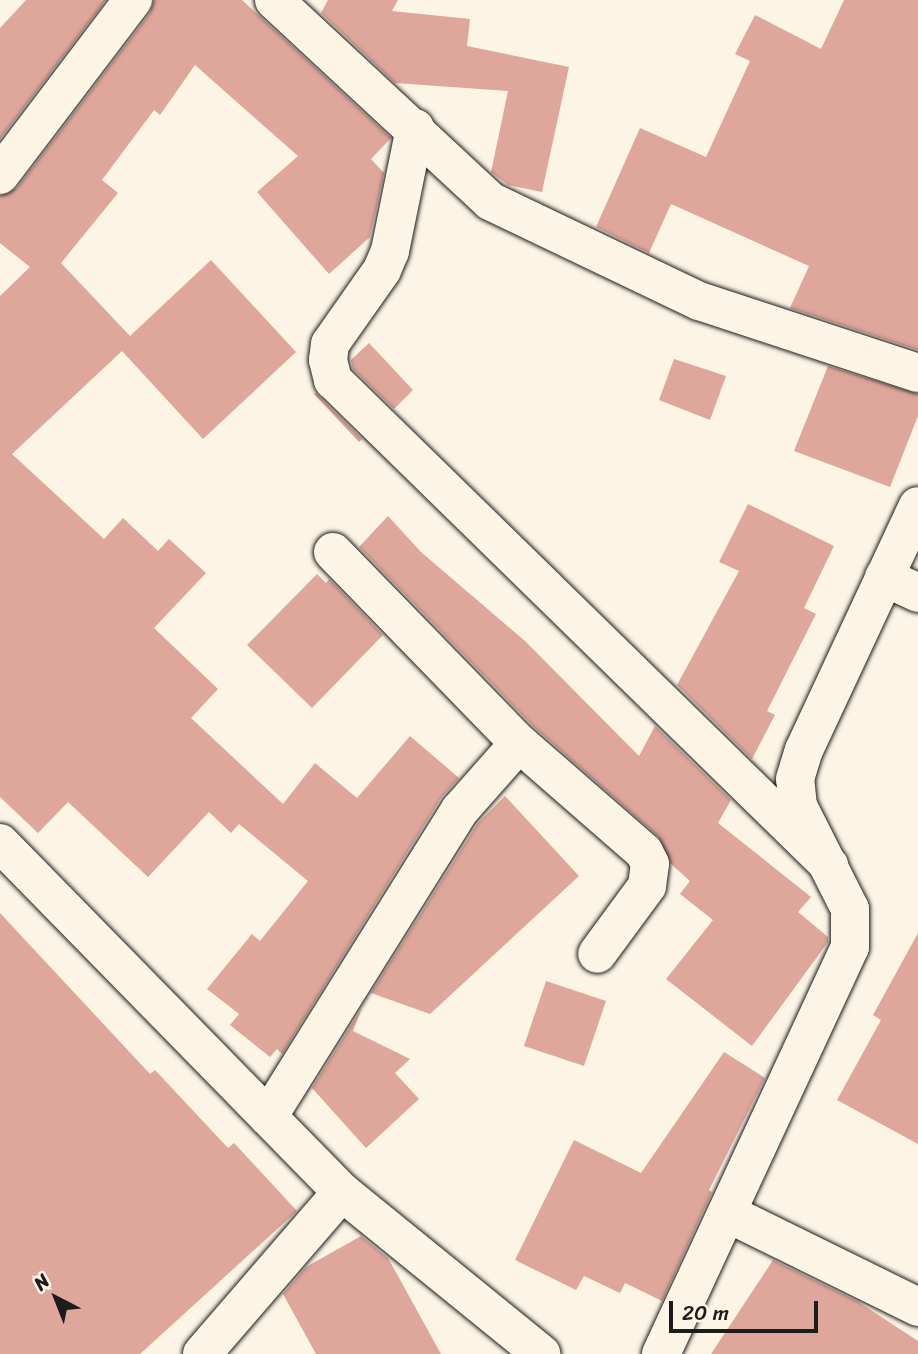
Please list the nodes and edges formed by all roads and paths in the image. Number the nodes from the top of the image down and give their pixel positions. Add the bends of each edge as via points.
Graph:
1 (133, 0) edge
2 (274, 0) edge
3 (415, 128) junction
4 (0, 175) edge
5 (918, 373) edge
6 (918, 506) edge
7 (333, 552) dead end
8 (884, 577) junction
9 (918, 593) edge
10 (519, 743) junction
11 (0, 843) edge
12 (829, 865) junction
13 (597, 954) dead end
14 (268, 1117) junction
15 (342, 1192) junction
16 (727, 1213) junction
17 (918, 1307) edge
18 (202, 1354) edge
19 (541, 1354) edge
20 (661, 1354) edge

1 - 4 street
2 - 3 street
3 - 5 street via 490,201 699,301
3 - 12 street via 390,251 382,270 330,344 333,380
6 - 8 street
7 - 10 street
8 - 9 street
8 - 12 street via 794,779 798,806
10 - 13 street via 635,842 650,864 647,886
10 - 14 street via 460,810
11 - 14 street
12 - 16 street via 850,909 850,947
14 - 15 street
15 - 18 street
15 - 19 street
16 - 17 street
16 - 20 street

